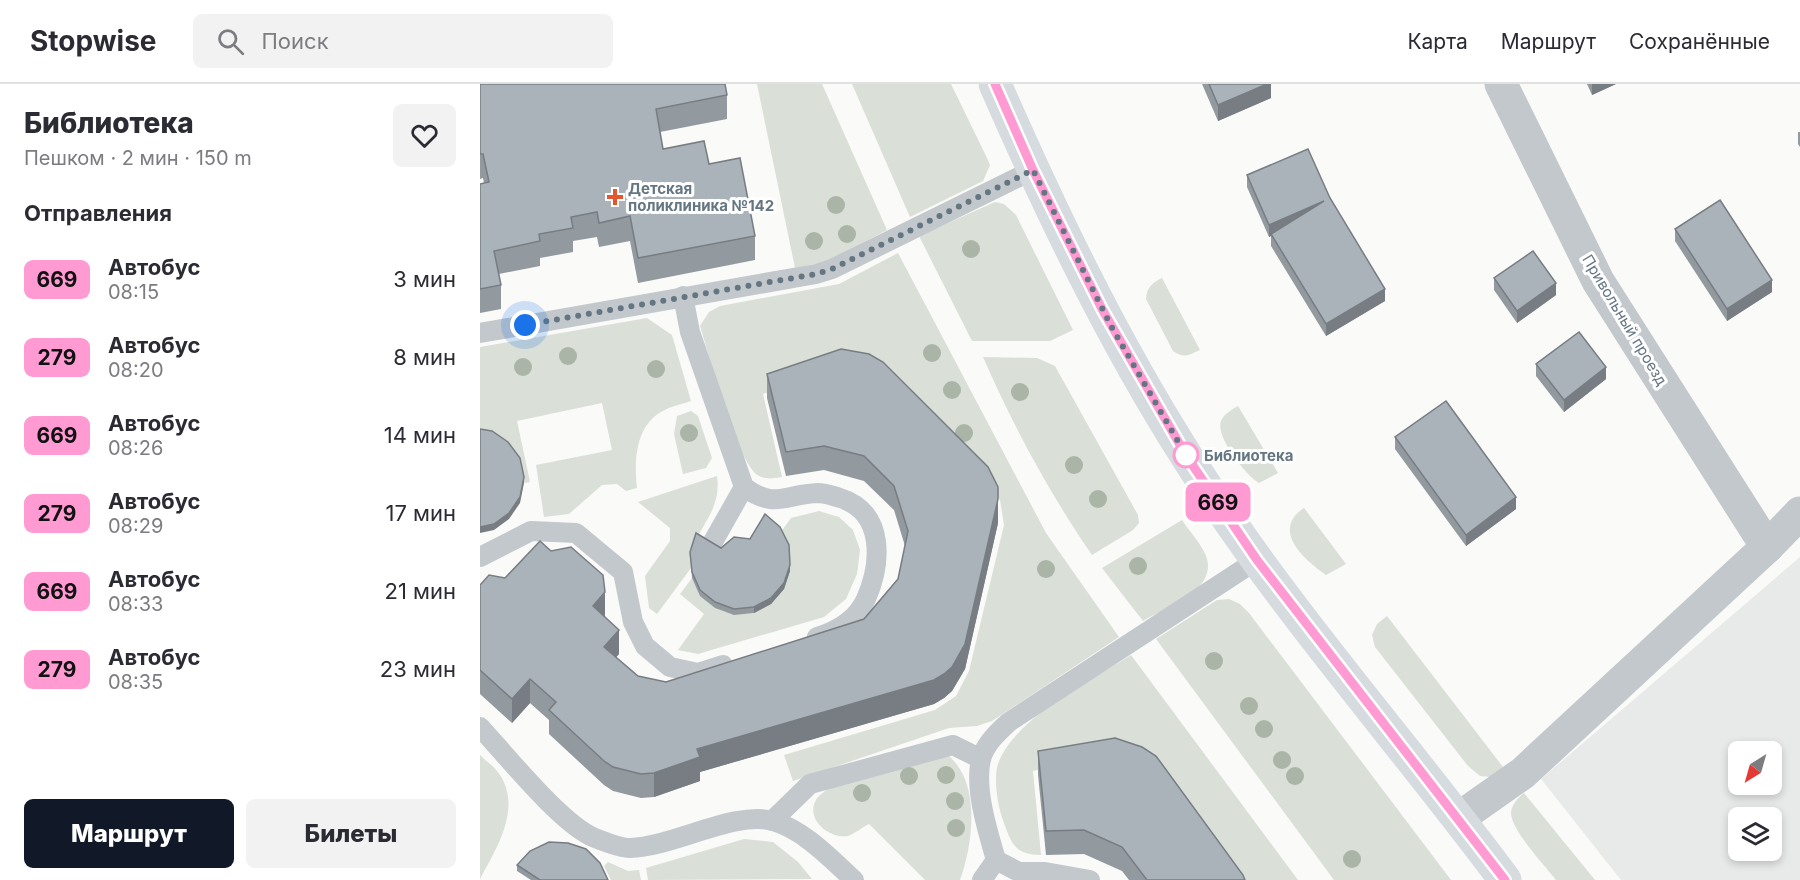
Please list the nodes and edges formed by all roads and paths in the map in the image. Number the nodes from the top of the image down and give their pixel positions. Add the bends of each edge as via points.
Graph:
1 (994, 84) edge
2 (1501, 84) edge
3 (1033, 170) junction
4 (683, 296) junction
5 (480, 333) edge
6 (744, 487) junction
7 (1800, 513) edge
8 (710, 547) edge
9 (1767, 547) junction
10 (480, 557) edge
11 (1257, 560) junction
12 (799, 643) edge
13 (743, 659) edge
14 (480, 727) edge
15 (981, 759) junction
16 (1459, 818) junction
17 (772, 821) junction
18 (996, 860) junction
19 (854, 880) edge
20 (982, 880) edge
21 (1090, 880) edge
22 (1505, 880) edge

1 - 3 main road
2 - 9 street, Привольный проезд via 1598,281
3 - 4 lane via 832,269
3 - 11 main road via 1155,405
4 - 5 lane
4 - 6 lane via 690,332
6 - 8 lane
6 - 12 lane via 760,499 783,500 820,493 848,501 869,520 878,548 875,579 861,611 833,633
7 - 9 street
9 - 16 street via 1523,772
10 - 13 lane via 531,531 576,533 623,572 633,622 645,646 670,667 698,673
11 - 15 lane via 1009,722 993,736
11 - 16 main road
14 - 17 lane via 555,808 592,837 628,848 663,844 738,821
15 - 17 lane via 952,745 810,784
15 - 18 lane via 985,822
16 - 22 main road
17 - 19 lane via 805,838
18 - 20 lane
18 - 21 lane via 1019,872

